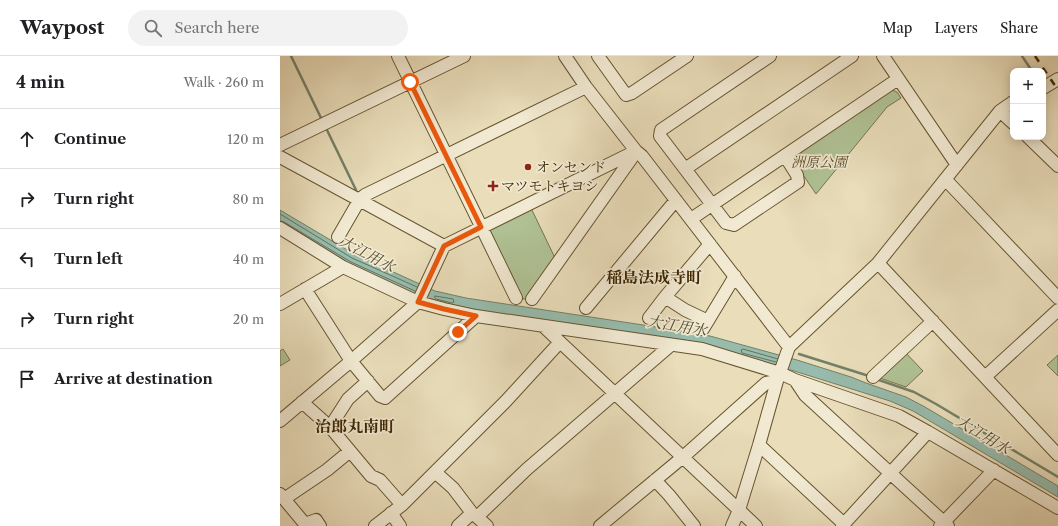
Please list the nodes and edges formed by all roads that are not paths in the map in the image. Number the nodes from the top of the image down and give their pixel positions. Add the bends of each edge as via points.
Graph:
1 (398, 56) edge
2 (464, 56) edge
3 (564, 56) edge
4 (687, 56) edge
5 (770, 56) edge
6 (852, 56) edge
7 (883, 56) edge
8 (600, 57) edge
9 (898, 79) junction
10 (1058, 79) edge
11 (410, 82) junction
12 (1046, 86) edge
13 (586, 87) junction
14 (1010, 104) edge
15 (1000, 111) junction
16 (1010, 120) edge
17 (1031, 140) edge
18 (280, 145) edge
19 (636, 151) junction
20 (446, 155) junction
21 (785, 156) junction
22 (280, 157) edge
23 (957, 165) junction
24 (1058, 166) edge
25 (685, 169) junction
26 (945, 179) junction
27 (360, 199) junction
28 (676, 200) junction
29 (712, 205) junction
30 (691, 219) junction
31 (481, 227) junction
32 (280, 228) edge
33 (338, 236) dead end
34 (710, 244) junction
35 (444, 246) junction
36 (878, 262) junction
37 (343, 267) junction
38 (735, 276) junction
39 (305, 289) junction
40 (665, 297) junction
41 (516, 298) dead end
42 (1058, 298) edge
43 (532, 299) dead end
44 (418, 302) junction
45 (280, 304) edge
46 (586, 308) dead end
47 (1058, 310) edge
48 (476, 316) junction
49 (649, 318) dead end
50 (933, 321) junction
51 (543, 326) junction
52 (560, 342) junction
53 (671, 345) junction
54 (788, 351) junction
55 (351, 361) junction
56 (779, 374) junction
57 (873, 377) dead end
58 (986, 378) junction
59 (795, 380) junction
60 (368, 381) junction
61 (615, 394) junction
62 (302, 402) junction
63 (280, 421) edge
64 (330, 427) junction
65 (928, 432) junction
66 (759, 445) junction
67 (350, 452) junction
68 (1058, 455) edge
69 (683, 457) junction
70 (994, 470) junction
71 (435, 472) junction
72 (891, 473) junction
73 (655, 480) junction
74 (282, 496) edge
75 (402, 505) junction
76 (1058, 508) edge
77 (739, 510) junction
78 (391, 513) junction
79 (475, 515) junction
80 (843, 525) edge
81 (944, 525) edge
82 (320, 526) edge
83 (374, 526) edge
84 (400, 526) edge
85 (458, 526) edge
86 (486, 526) edge
87 (600, 526) edge
88 (694, 526) edge
89 (732, 526) edge
90 (756, 526) edge

1 - 11 street
2 - 11 street
3 - 13 street
4 - 8 street via 626,95
5 - 25 street via 661,130 660,136
6 - 25 street
7 - 9 street
9 - 21 street
9 - 23 street
10 - 12 street
11 - 18 street
11 - 20 street
13 - 19 street
13 - 20 street
14 - 15 street
15 - 16 street
15 - 23 street
17 - 24 street
19 - 28 street
19 - 31 street
19 - 43 street
20 - 27 street via 365,194
20 - 31 street
21 - 29 street
21 - 29 street via 797,175 798,182 734,225 726,224
22 - 27 street
23 - 26 street
25 - 29 street
26 - 36 street
26 - 42 street
27 - 33 street
27 - 35 street
28 - 30 street
28 - 46 street
29 - 30 street
30 - 34 street
31 - 35 street
31 - 41 street
32 - 37 street
34 - 38 street
34 - 40 street
35 - 44 street
36 - 50 street
36 - 54 street
37 - 39 street
37 - 44 street
38 - 40 street via 706,325
38 - 54 street
39 - 45 street
39 - 55 street
40 - 49 street
44 - 48 street
44 - 55 street
47 - 58 street
48 - 51 street
48 - 60 street via 385,398 380,396
50 - 57 street
50 - 58 street
51 - 52 street
51 - 53 street
52 - 61 street
52 - 71 street via 506,402
53 - 56 street via 702,349
53 - 61 street
54 - 56 street
55 - 60 street
55 - 62 street
56 - 59 street
56 - 66 street
56 - 69 street
58 - 68 street
59 - 65 street via 899,416
59 - 72 street via 805,395
60 - 64 street via 348,399
61 - 69 street
61 - 79 street
62 - 63 street
62 - 64 street
64 - 67 street
65 - 70 street
65 - 72 street
66 - 77 street
66 - 80 street
67 - 74 street via 327,470
67 - 75 street via 370,476 380,480
69 - 73 street
69 - 77 street
70 - 76 street
70 - 81 street
71 - 75 street
71 - 79 street via 453,488
72 - 80 street
72 - 81 street
73 - 87 street
73 - 88 street
74 - 82 street via 305,524 316,520
75 - 78 street
77 - 89 street
77 - 90 street
78 - 83 street
78 - 84 street
79 - 85 street
79 - 86 street

